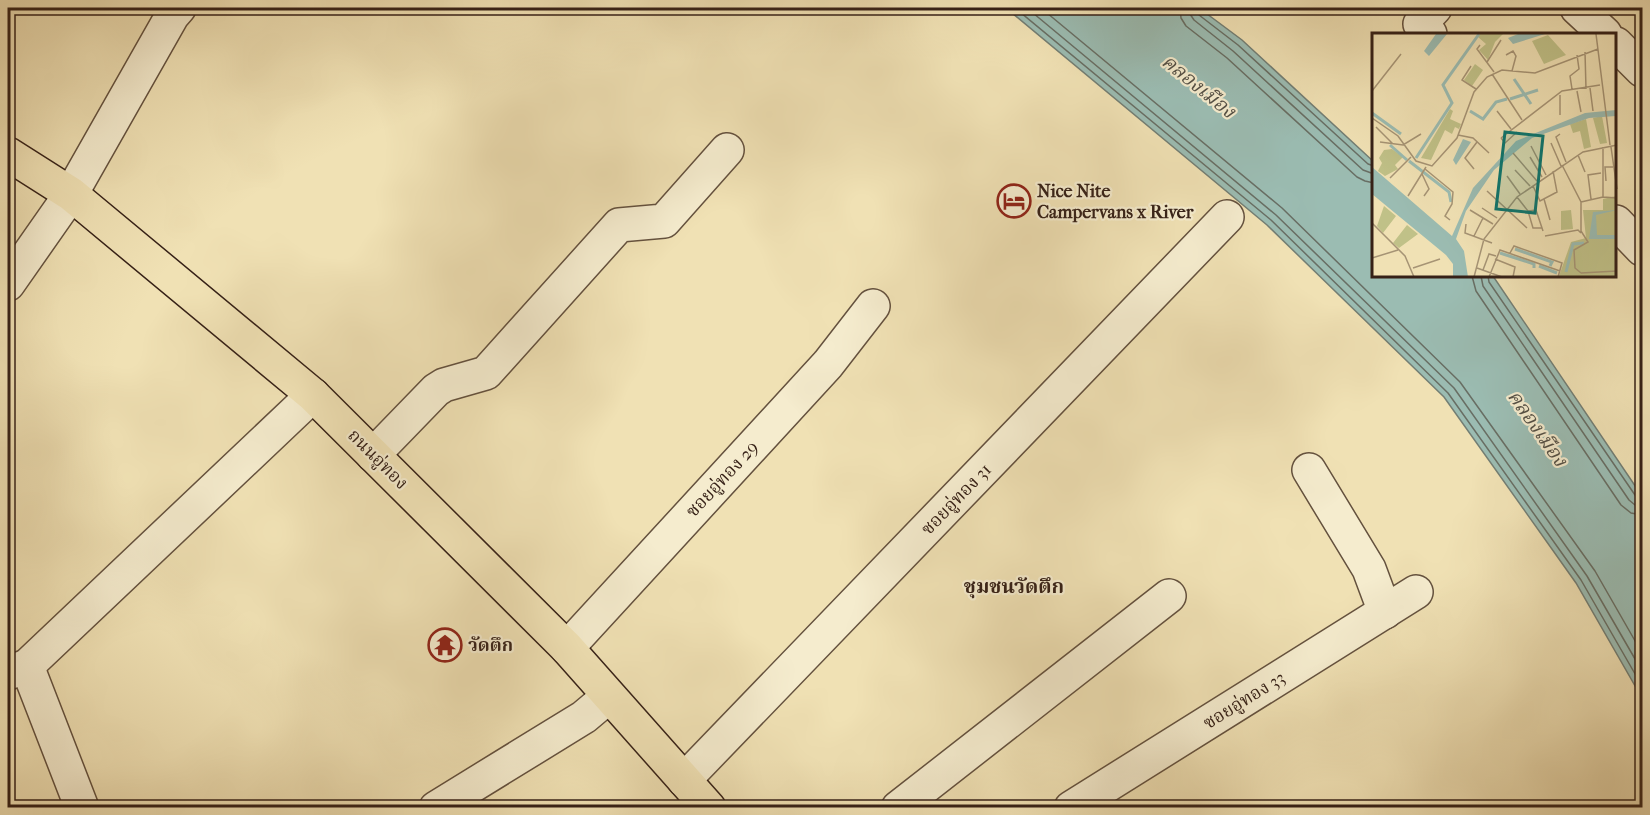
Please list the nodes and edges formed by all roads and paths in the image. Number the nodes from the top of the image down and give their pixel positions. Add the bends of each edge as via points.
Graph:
1 (179, 8) edge
2 (1435, 8) edge
3 (1577, 8) edge
4 (1429, 33) edge
5 (1601, 33) edge
6 (1617, 48) edge
7 (1642, 70) edge
8 (727, 150) dead end
9 (8, 154) edge
10 (71, 194) junction
11 (1227, 217) dead end
12 (1617, 223) edge
13 (1642, 249) edge
14 (8, 284) edge
15 (873, 306) dead end
16 (313, 395) junction
17 (373, 455) junction
18 (1309, 470) dead end
19 (1416, 592) dead end
20 (1169, 596) dead end
21 (1385, 612) junction
22 (567, 648) junction
23 (17, 670) edge
24 (609, 696) junction
25 (684, 780) junction
26 (82, 807) edge
27 (436, 807) edge
28 (709, 807) edge
29 (898, 807) edge
30 (1071, 807) edge

1 - 10 street
2 - 4 street via 1420,24
3 - 5 street
6 - 7 street
8 - 17 street via 663,221 619,225 486,374 436,390
9 - 10 main road, ถนนอู่ทอง
10 - 14 street
10 - 16 main road, ถนนอู่ทอง
11 - 25 street, ซอยอู่ทอง 31
12 - 13 street
15 - 22 street, ซอยอู่ทอง 29 via 828,364
16 - 17 main road, ถนนอู่ทอง
16 - 23 street
17 - 22 main road, ถนนอู่ทอง
18 - 21 street via 1369,569
19 - 21 street, ซอยอู่ทอง 33
20 - 29 street
21 - 30 street, ซอยอู่ทอง 33
22 - 24 main road, ถนนอู่ทอง
23 - 26 street
24 - 25 main road, ถนนอู่ทอง
24 - 27 street via 584,717
25 - 28 main road, ถนนอู่ทอง

